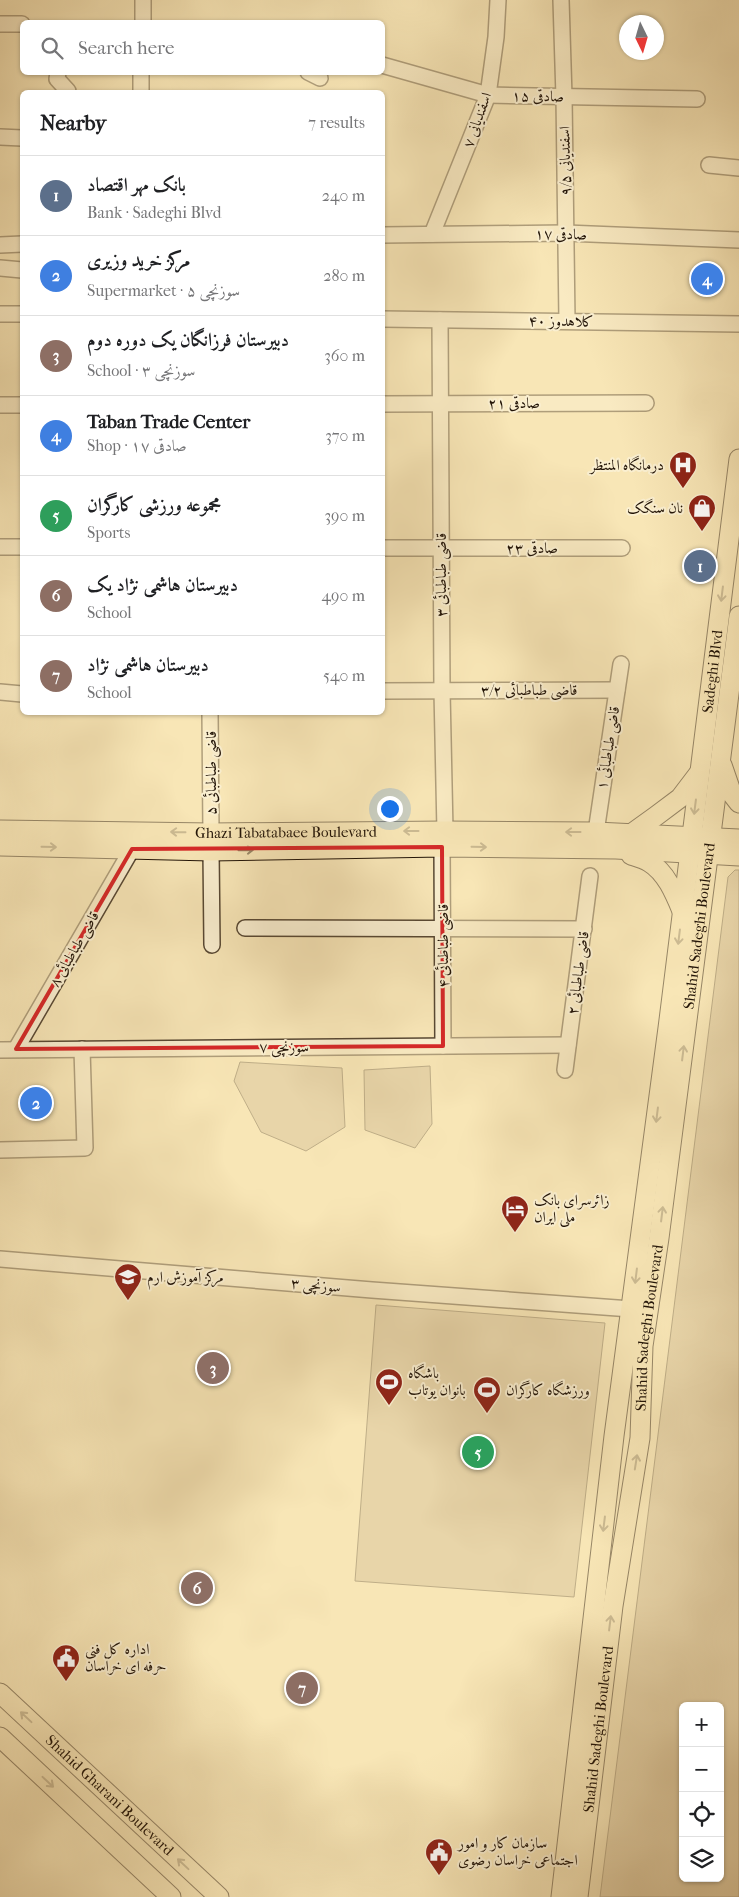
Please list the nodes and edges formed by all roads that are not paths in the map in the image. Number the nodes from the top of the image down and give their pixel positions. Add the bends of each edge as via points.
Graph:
1 (144, 0) edge
2 (498, 0) edge
3 (561, 0) edge
4 (143, 20) edge
5 (0, 24) edge
6 (20, 24) edge
7 (385, 67) edge
8 (58, 75) edge
9 (141, 75) edge
10 (70, 90) edge
11 (141, 90) edge
12 (488, 95) junction
13 (564, 97) junction
14 (697, 99) dead end
15 (0, 137) edge
16 (20, 138) edge
17 (710, 165) dead end
18 (739, 168) edge
19 (566, 233) junction
20 (432, 234) junction
21 (385, 235) edge
22 (739, 240) edge
23 (0, 244) edge
24 (20, 244) edge
25 (0, 268) edge
26 (20, 270) edge
27 (0, 314) edge
28 (20, 314) edge
29 (385, 319) edge
30 (440, 320) junction
31 (567, 321) junction
32 (739, 324) edge
33 (440, 403) junction
34 (646, 403) dead end
35 (385, 404) edge
36 (0, 405) edge
37 (20, 405) edge
38 (739, 458) edge
39 (0, 547) edge
40 (20, 547) edge
41 (385, 548) edge
42 (441, 548) junction
43 (622, 548) dead end
44 (739, 616) edge
45 (621, 664) dead end
46 (442, 690) junction
47 (617, 690) junction
48 (385, 691) edge
49 (0, 692) edge
50 (20, 694) edge
51 (210, 715) edge
52 (720, 759) junction
53 (699, 773) junction
54 (739, 803) edge
55 (0, 830) edge
56 (596, 832) junction
57 (631, 834) junction
58 (443, 839) junction
59 (739, 839) edge
60 (211, 842) junction
61 (691, 845) junction
62 (0, 846) edge
63 (710, 846) junction
64 (132, 849) junction
65 (616, 849) junction
66 (739, 856) edge
67 (590, 876) dead end
68 (682, 911) junction
69 (245, 928) dead end
70 (443, 928) junction
71 (584, 928) junction
72 (212, 946) dead end
73 (443, 1046) junction
74 (568, 1046) junction
75 (16, 1049) junction
76 (82, 1049) junction
77 (0, 1050) edge
78 (565, 1070) dead end
79 (0, 1150) edge
80 (0, 1259) edge
81 (631, 1309) junction
82 (614, 1436) junction
83 (640, 1438) junction
84 (0, 1694) edge
85 (0, 1737) edge
86 (171, 1897) edge
87 (218, 1897) edge
88 (561, 1897) edge
89 (578, 1897) edge

1 - 4 street
2 - 12 street, اسفندیانی ۷
3 - 13 street, اسفندیانی ۹/۵
5 - 6 street
7 - 12 street, صادقی ۱۵
8 - 10 street via 57,79
9 - 11 street
12 - 13 street, صادقی ۱۵
12 - 20 street, اسفندیانی ۷
13 - 14 street, صادقی ۱۵
13 - 19 street, اسفندیانی ۹/۵
15 - 16 street
17 - 18 street
19 - 20 street, صادقی ۱۷
19 - 22 street, صادقی ۱۷
19 - 31 street, اسفندیانی ۹/۵
20 - 21 street, صادقی ۱۷
23 - 24 street
25 - 26 street
27 - 28 street
29 - 30 street, کلاهدوز ۴۰
30 - 31 street, کلاهدوز ۴۰
30 - 33 street, قاضی طباطبائی ۳
31 - 32 street, کلاهدوز ۴۰
33 - 34 street, صادقی ۲۱
33 - 35 street, صادقی ۲۱
33 - 42 street, قاضی طباطبائی ۳
36 - 37 street
38 -> 53 main road, Sadeghi Blvd
39 - 40 street
41 - 42 street, صادقی ۲۳
42 - 43 street, صادقی ۲۳
42 - 46 street, قاضی طباطبائی ۳
44 - 52 main road, Sadeghi Blvd
45 - 47 street, قاضی طباطبائی ۱
46 - 47 street, قاضی طباطبائی ۳/۲
46 - 48 street, قاضی طباطبائی ۳/۲
46 - 58 street, قاضی طباطبائی ۳
47 - 56 street, قاضی طباطبائی ۱
49 - 50 street
51 - 60 street, قاضی طباطبائی ۵
52 - 54 main road via 724,776
52 - 63 main road, Shahid Sadeghi Boulevard
53 - 57 main road via 680,798
53 -> 61 main road, Sadeghi Blvd
60 -> 55 main road, Ghazi Tabatabaee Boulevard
56 - 57 main road, Ghazi Tabatabaee Boulevard
56 -> 58 main road, Ghazi Tabatabaee Boulevard
57 - 61 main road, Ghazi Tabatabaee Boulevard
58 - 60 main road, Ghazi Tabatabaee Boulevard
58 -> 65 main road, Ghazi Tabatabaee Boulevard
58 - 70 street, قاضی طباطبائی ۴
59 - 63 main road
60 - 64 main road, Ghazi Tabatabaee Boulevard
60 - 72 street, قاضی طباطبائی ۵
61 - 63 main road
61 - 65 main road, Ghazi Tabatabaee Boulevard
61 - 68 main road, Shahid Sadeghi Boulevard
62 -> 64 main road, Ghazi Tabatabaee Boulevard
63 - 66 main road
83 -> 63 main road, Shahid Sadeghi Boulevard via 643,1346
64 - 75 street, قاضی طباطبائی ۸
65 - 68 main road via 650,862 673,890
67 - 71 street, قاضی طباطبائی ۲
68 -> 81 main road, Shahid Sadeghi Boulevard
69 - 70 street
70 - 71 street
70 - 73 street, قاضی طباطبائی ۴
71 - 74 street, قاضی طباطبائی ۲
73 - 74 street, سوزنچی ۷
73 - 76 street, سوزنچی ۷
74 - 78 street, قاضی طباطبائی ۲
75 - 76 street, سوزنچی ۷
75 - 77 street, سوزنچی ۷
76 - 79 street via 85,1148
80 - 81 street, سوزنچی ۳
81 - 82 main road, Shahid Sadeghi Boulevard
82 - 83 main road
82 -> 88 main road, Shahid Sadeghi Boulevard
89 -> 83 main road, Shahid Sadeghi Boulevard via 612,1606
87 -> 84 main road, Shahid Gharani Boulevard
85 -> 86 main road

